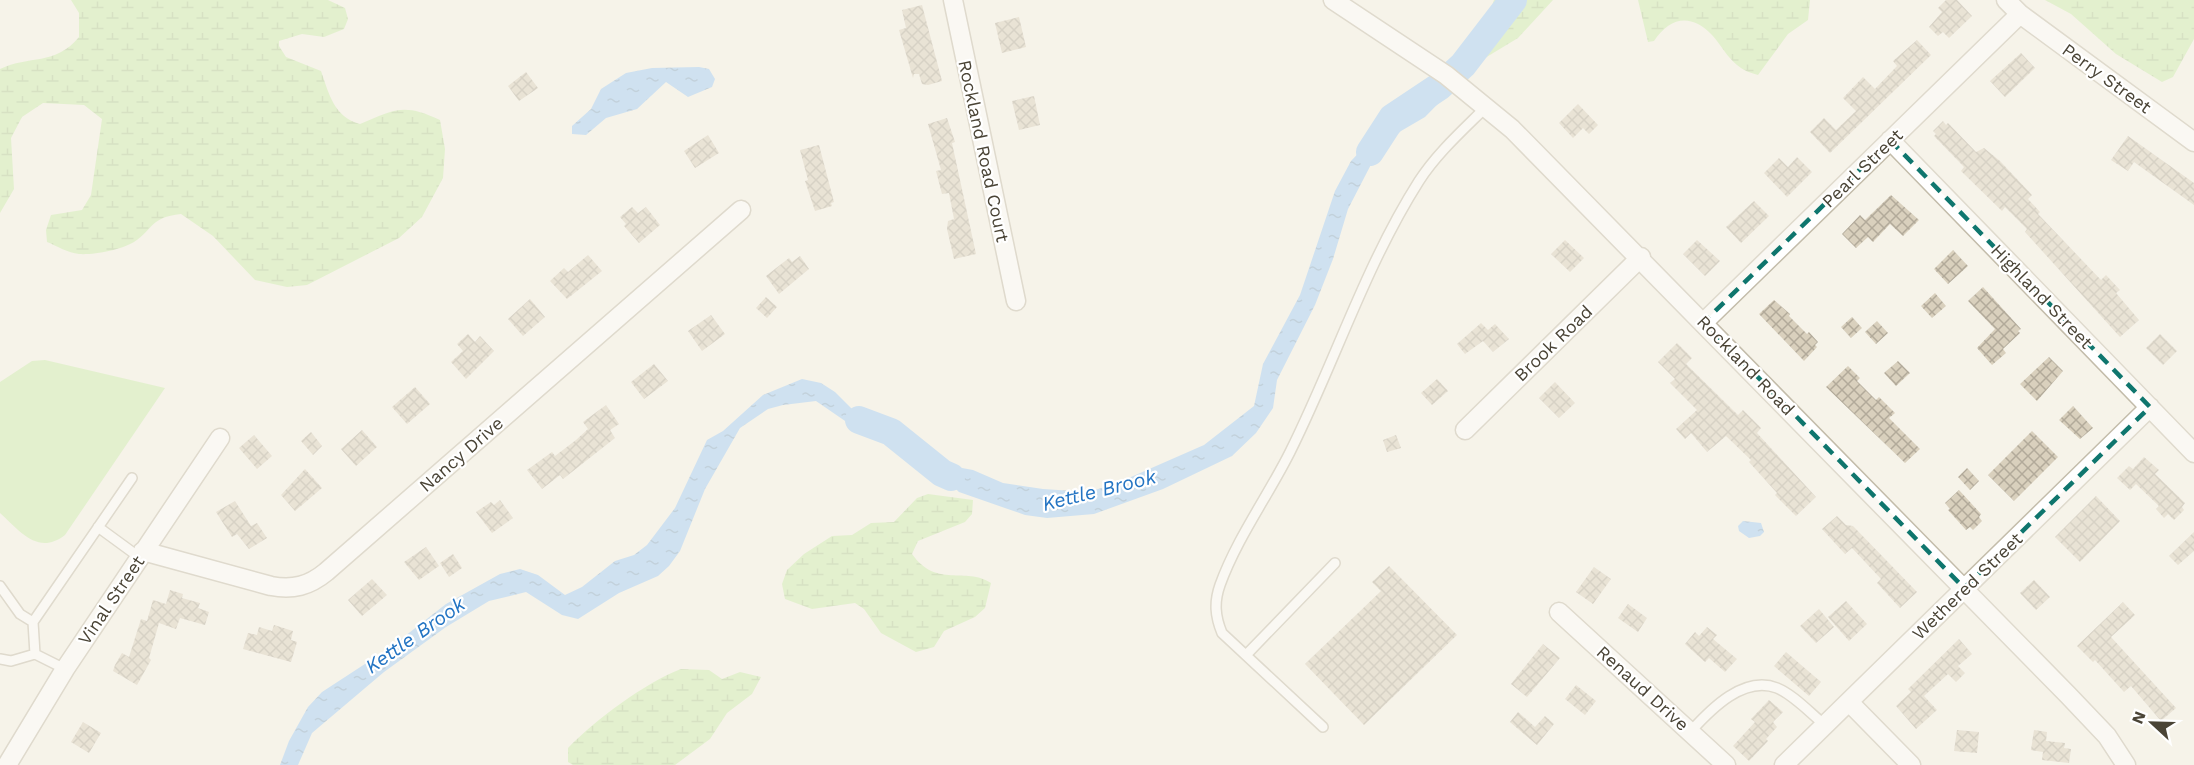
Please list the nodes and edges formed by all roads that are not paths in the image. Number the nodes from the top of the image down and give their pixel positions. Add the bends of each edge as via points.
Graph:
1 (953, 0) edge
2 (1333, 0) edge
3 (2006, 0) edge
4 (2020, 14) junction
5 (1487, 106) junction
6 (1890, 140) junction
7 (2194, 142) edge
8 (741, 210) dead end
9 (1641, 257) junction
10 (1016, 302) dead end
11 (1704, 322) junction
12 (2150, 408) junction
13 (1465, 430) dead end
14 (220, 438) dead end
15 (2194, 453) edge
16 (132, 478) dead end
17 (98, 527) junction
18 (141, 554) junction
19 (1335, 563) dead end
20 (0, 586) edge
21 (1965, 588) junction
22 (1559, 612) dead end
23 (33, 622) junction
24 (35, 654) junction
25 (1247, 654) junction
26 (0, 659) edge
27 (65, 669) junction
28 (1849, 702) junction
29 (1825, 725) junction
30 (1323, 727) dead end
31 (1691, 731) junction
32 (7, 765) edge
33 (1726, 765) edge
34 (1784, 765) edge
35 (1911, 765) edge
36 (2126, 765) edge

1 - 10 street, Rockland Road Court
2 - 5 street, Rockland Road
3 - 4 street, Perry Street
4 - 6 street, Pearl Street
4 - 7 street, Perry Street
5 - 9 street, Rockland Road
5 - 25 lane via 1420,180 1385,241 1290,452 1220,584 1215,603 1217,621 1222,633
6 - 11 street, Pearl Street
6 - 12 street, Highland Street
8 - 18 street, Nancy Drive via 307,585 271,586
9 - 11 street, Rockland Road
9 - 13 street, Brook Road
11 - 21 street, Rockland Road
12 - 15 street, Highland Street
12 - 21 street, Wethered Street
14 - 18 street, Vinal Street
16 - 17 lane
17 - 18 lane
17 - 23 lane
18 - 27 street, Vinal Street
19 - 25 lane
20 - 23 lane via 20,614
21 - 28 street, Wethered Street
21 - 36 street, Rockland Road via 2107,736
22 - 31 street, Renaud Drive
23 - 24 lane
24 - 26 lane via 11,661
24 - 27 lane
25 - 30 lane
27 - 32 street, Vinal Street
28 - 29 street, Wethered Street
28 - 35 street
29 - 31 lane via 1777,688 1758,684 1713,708
29 - 34 street, Wethered Street
31 - 33 street, Renaud Drive

